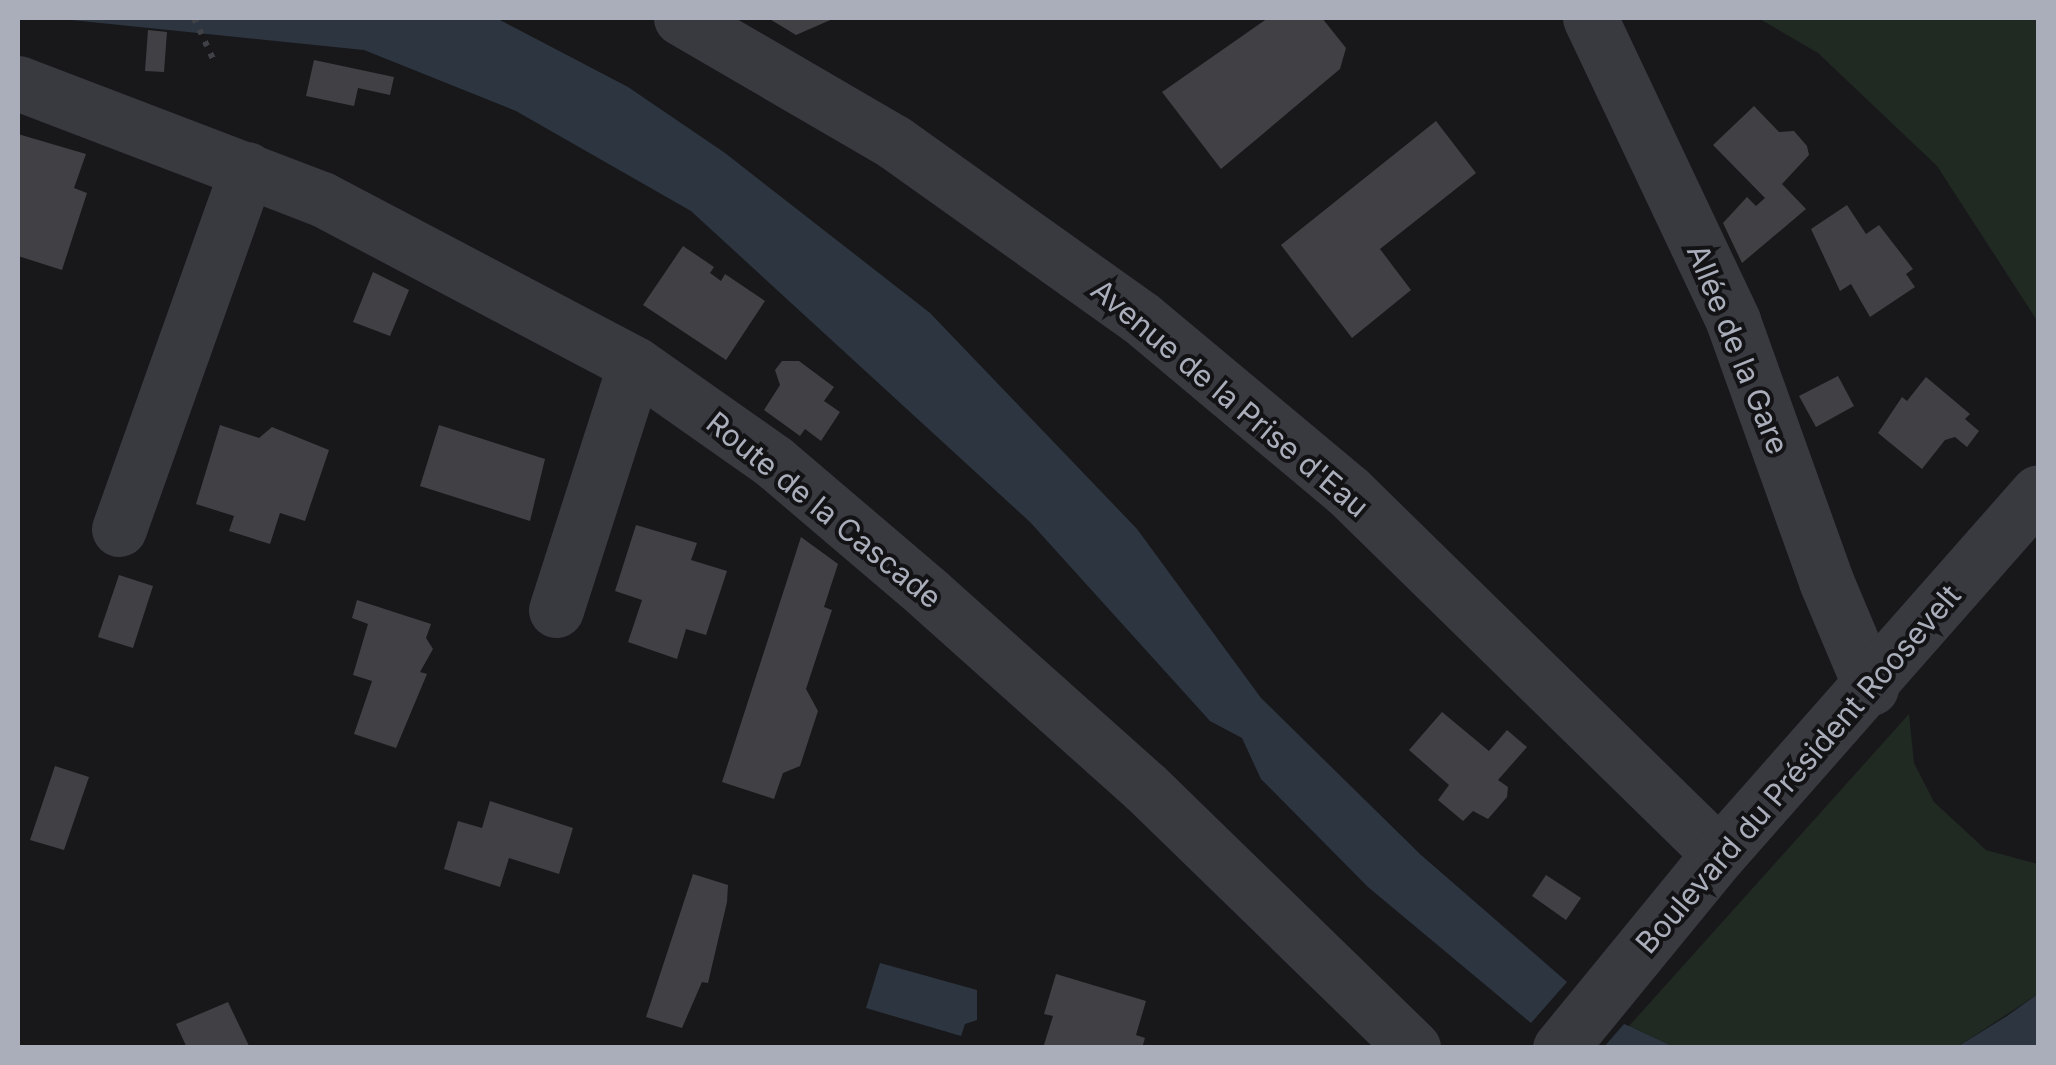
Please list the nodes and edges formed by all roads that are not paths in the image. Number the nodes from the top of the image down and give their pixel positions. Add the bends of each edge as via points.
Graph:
1 (681, 18) edge
2 (1590, 18) edge
3 (18, 83) edge
4 (247, 169) junction
5 (635, 364) junction
6 (2038, 492) edge
7 (119, 529) dead end
8 (556, 610) dead end
9 (1871, 688) junction
10 (1719, 854) junction
11 (1413, 1048) edge
12 (1560, 1048) edge

1 - 10 street, Avenue de la Prise d'Eau via 894,142 1141,318 1346,490
2 - 9 street, Allée de la Gare via 1733,321
3 - 4 street, Route de la Cascade
4 - 5 street, Route de la Cascade via 322,200
4 - 7 street
5 - 8 street
5 - 11 street, Route de la Cascade via 773,461 929,594 1145,787
6 - 9 street, Boulevard du Président Roosevelt
9 - 10 street, Boulevard du Président Roosevelt
10 - 12 street, Boulevard du Président Roosevelt

